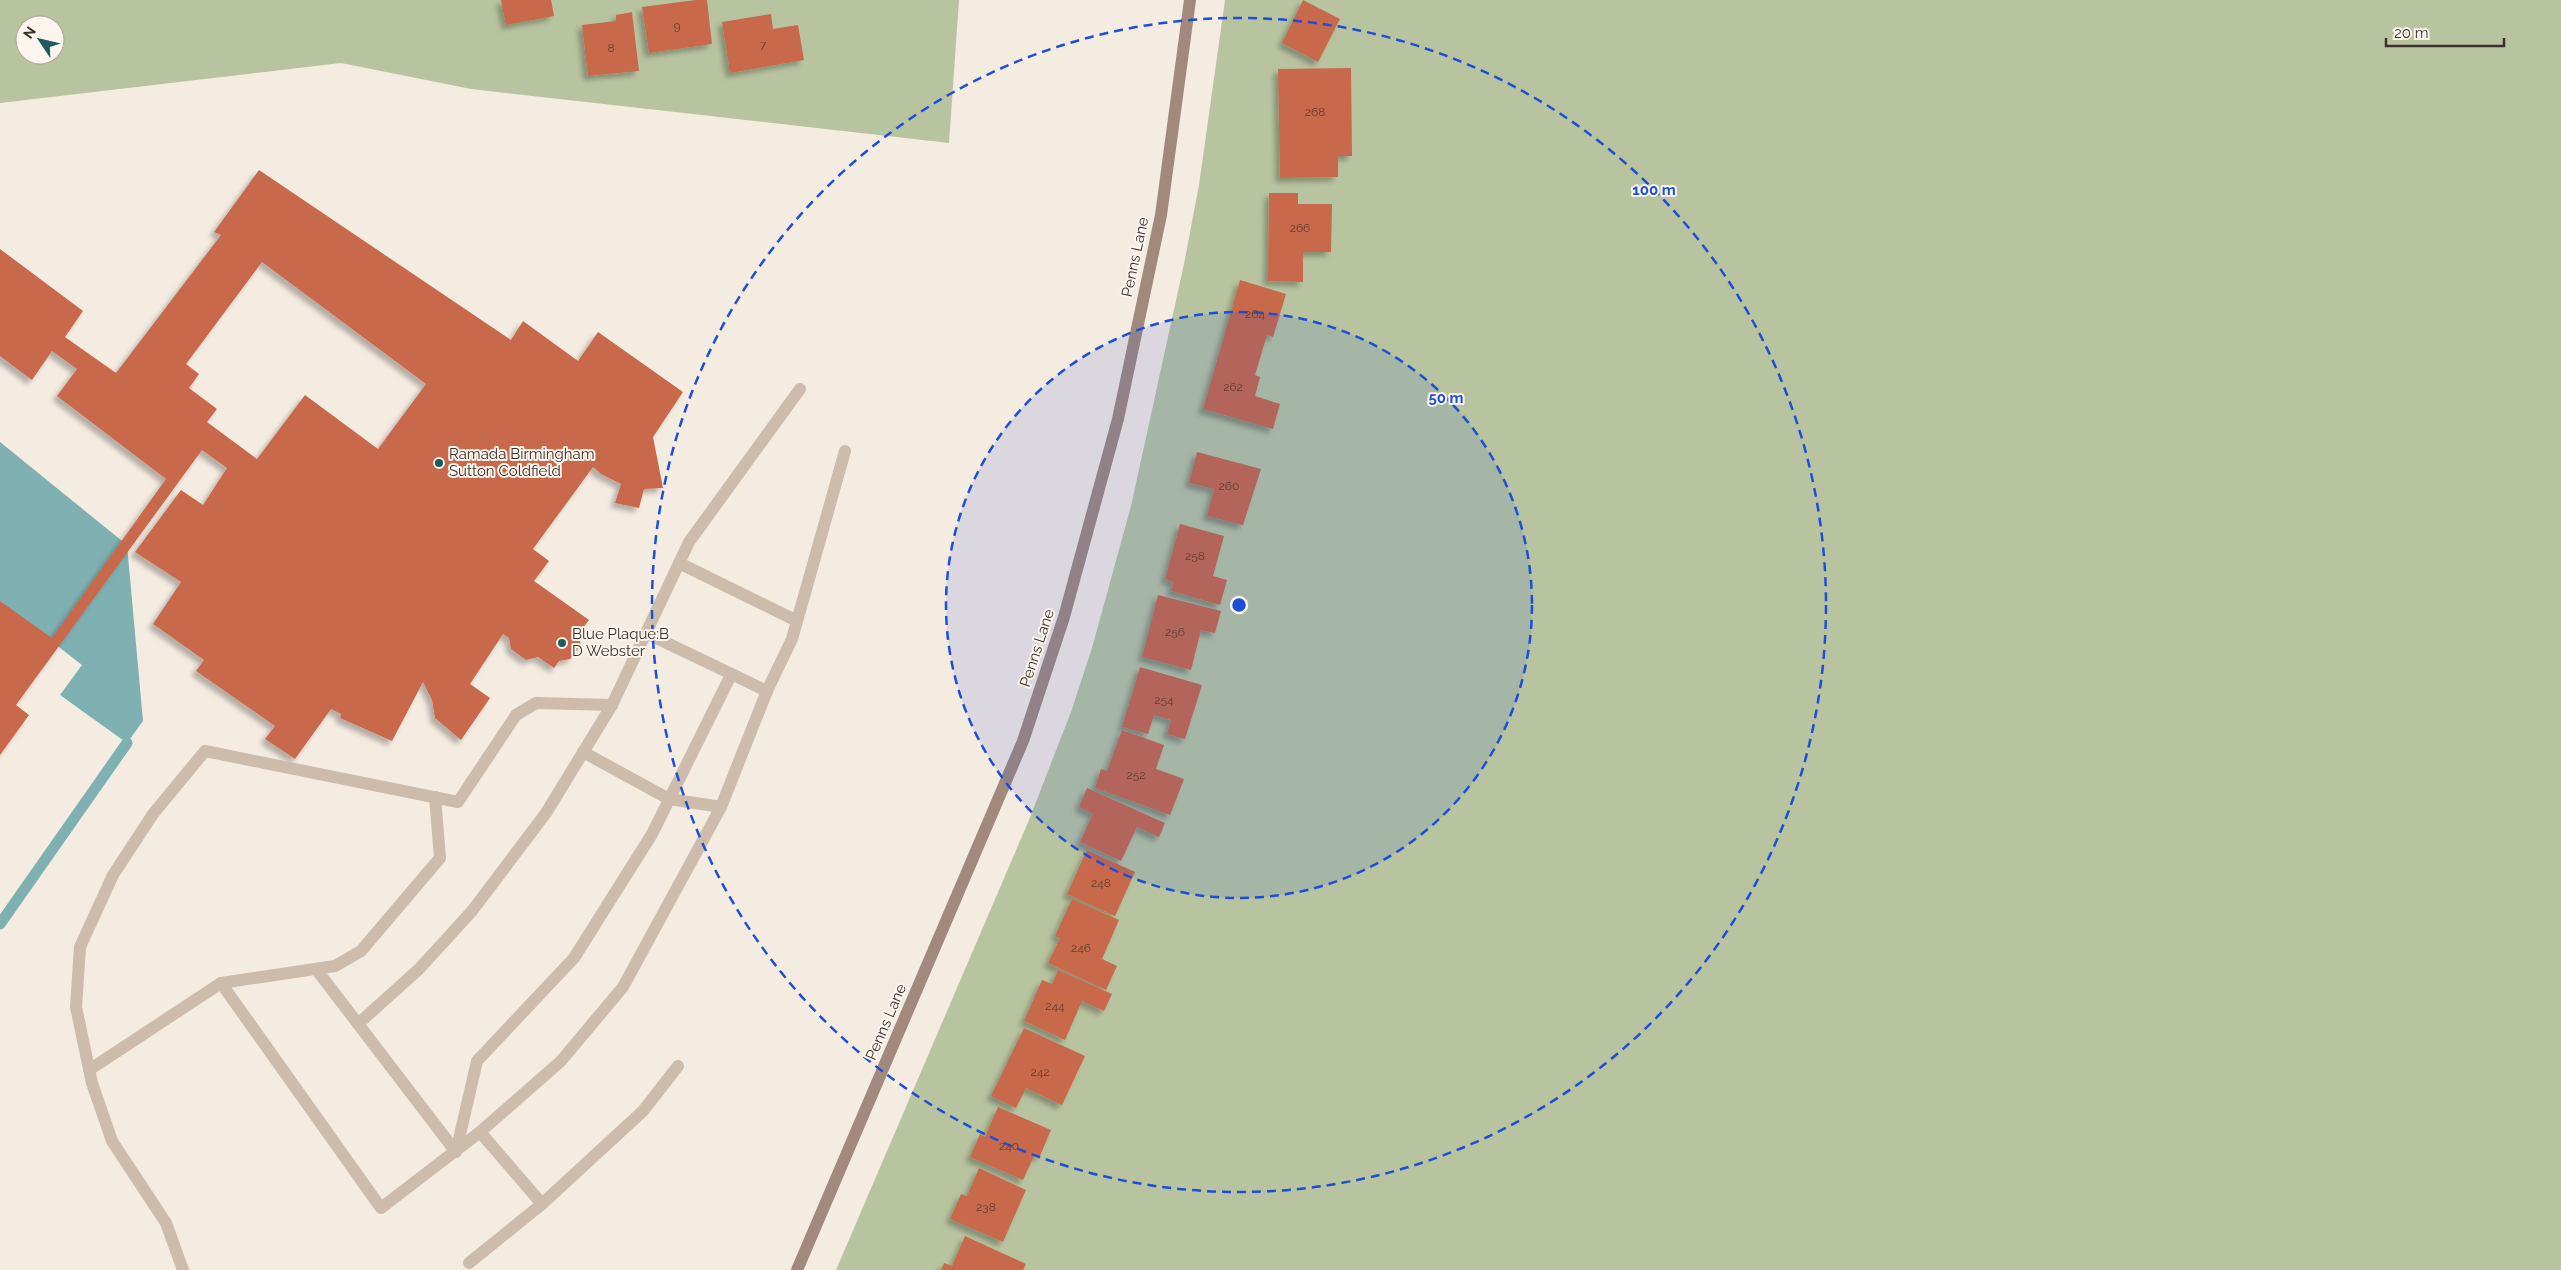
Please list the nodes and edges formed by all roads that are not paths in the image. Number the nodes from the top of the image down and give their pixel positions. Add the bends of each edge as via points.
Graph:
1 (1190, 0) edge
2 (800, 389) dead end
3 (845, 451) dead end
4 (679, 563) junction
5 (797, 620) junction
6 (646, 633) junction
7 (731, 675) junction
8 (767, 692) junction
9 (612, 705) junction
10 (583, 752) junction
11 (435, 797) junction
12 (669, 799) junction
13 (722, 807) junction
14 (316, 969) junction
15 (221, 983) junction
16 (358, 1024) junction
17 (678, 1066) dead end
18 (89, 1070) junction
19 (480, 1132) junction
20 (456, 1152) junction
21 (542, 1204) junction
22 (469, 1262) dead end
23 (183, 1270) edge
24 (797, 1270) edge

1 - 24 main road, Penns Lane via 1161,215 1118,419 1064,617 1023,742
2 - 4 lane via 689,542
3 - 5 lane
4 - 5 lane
4 - 6 lane
5 - 8 lane via 792,639
6 - 7 lane
6 - 9 lane
7 - 8 lane
7 - 12 lane
8 - 13 lane
9 - 10 lane
9 - 11 lane via 536,703 516,715 458,802
10 - 12 lane
10 - 16 lane via 546,813 472,911 419,969
11 - 14 lane via 440,858 361,951 334,966
11 - 18 lane via 205,751 153,814 113,875 80,947 76,1007
12 - 13 lane
12 - 20 lane via 652,834 574,958 477,1061
13 - 19 lane via 622,987 561,1061
14 - 15 lane
14 - 16 lane
15 - 18 lane
15 - 20 lane via 381,1208
16 - 20 lane
17 - 21 lane via 643,1111
18 - 23 lane via 112,1141 166,1223
19 - 20 lane
19 - 21 lane
21 - 22 lane

